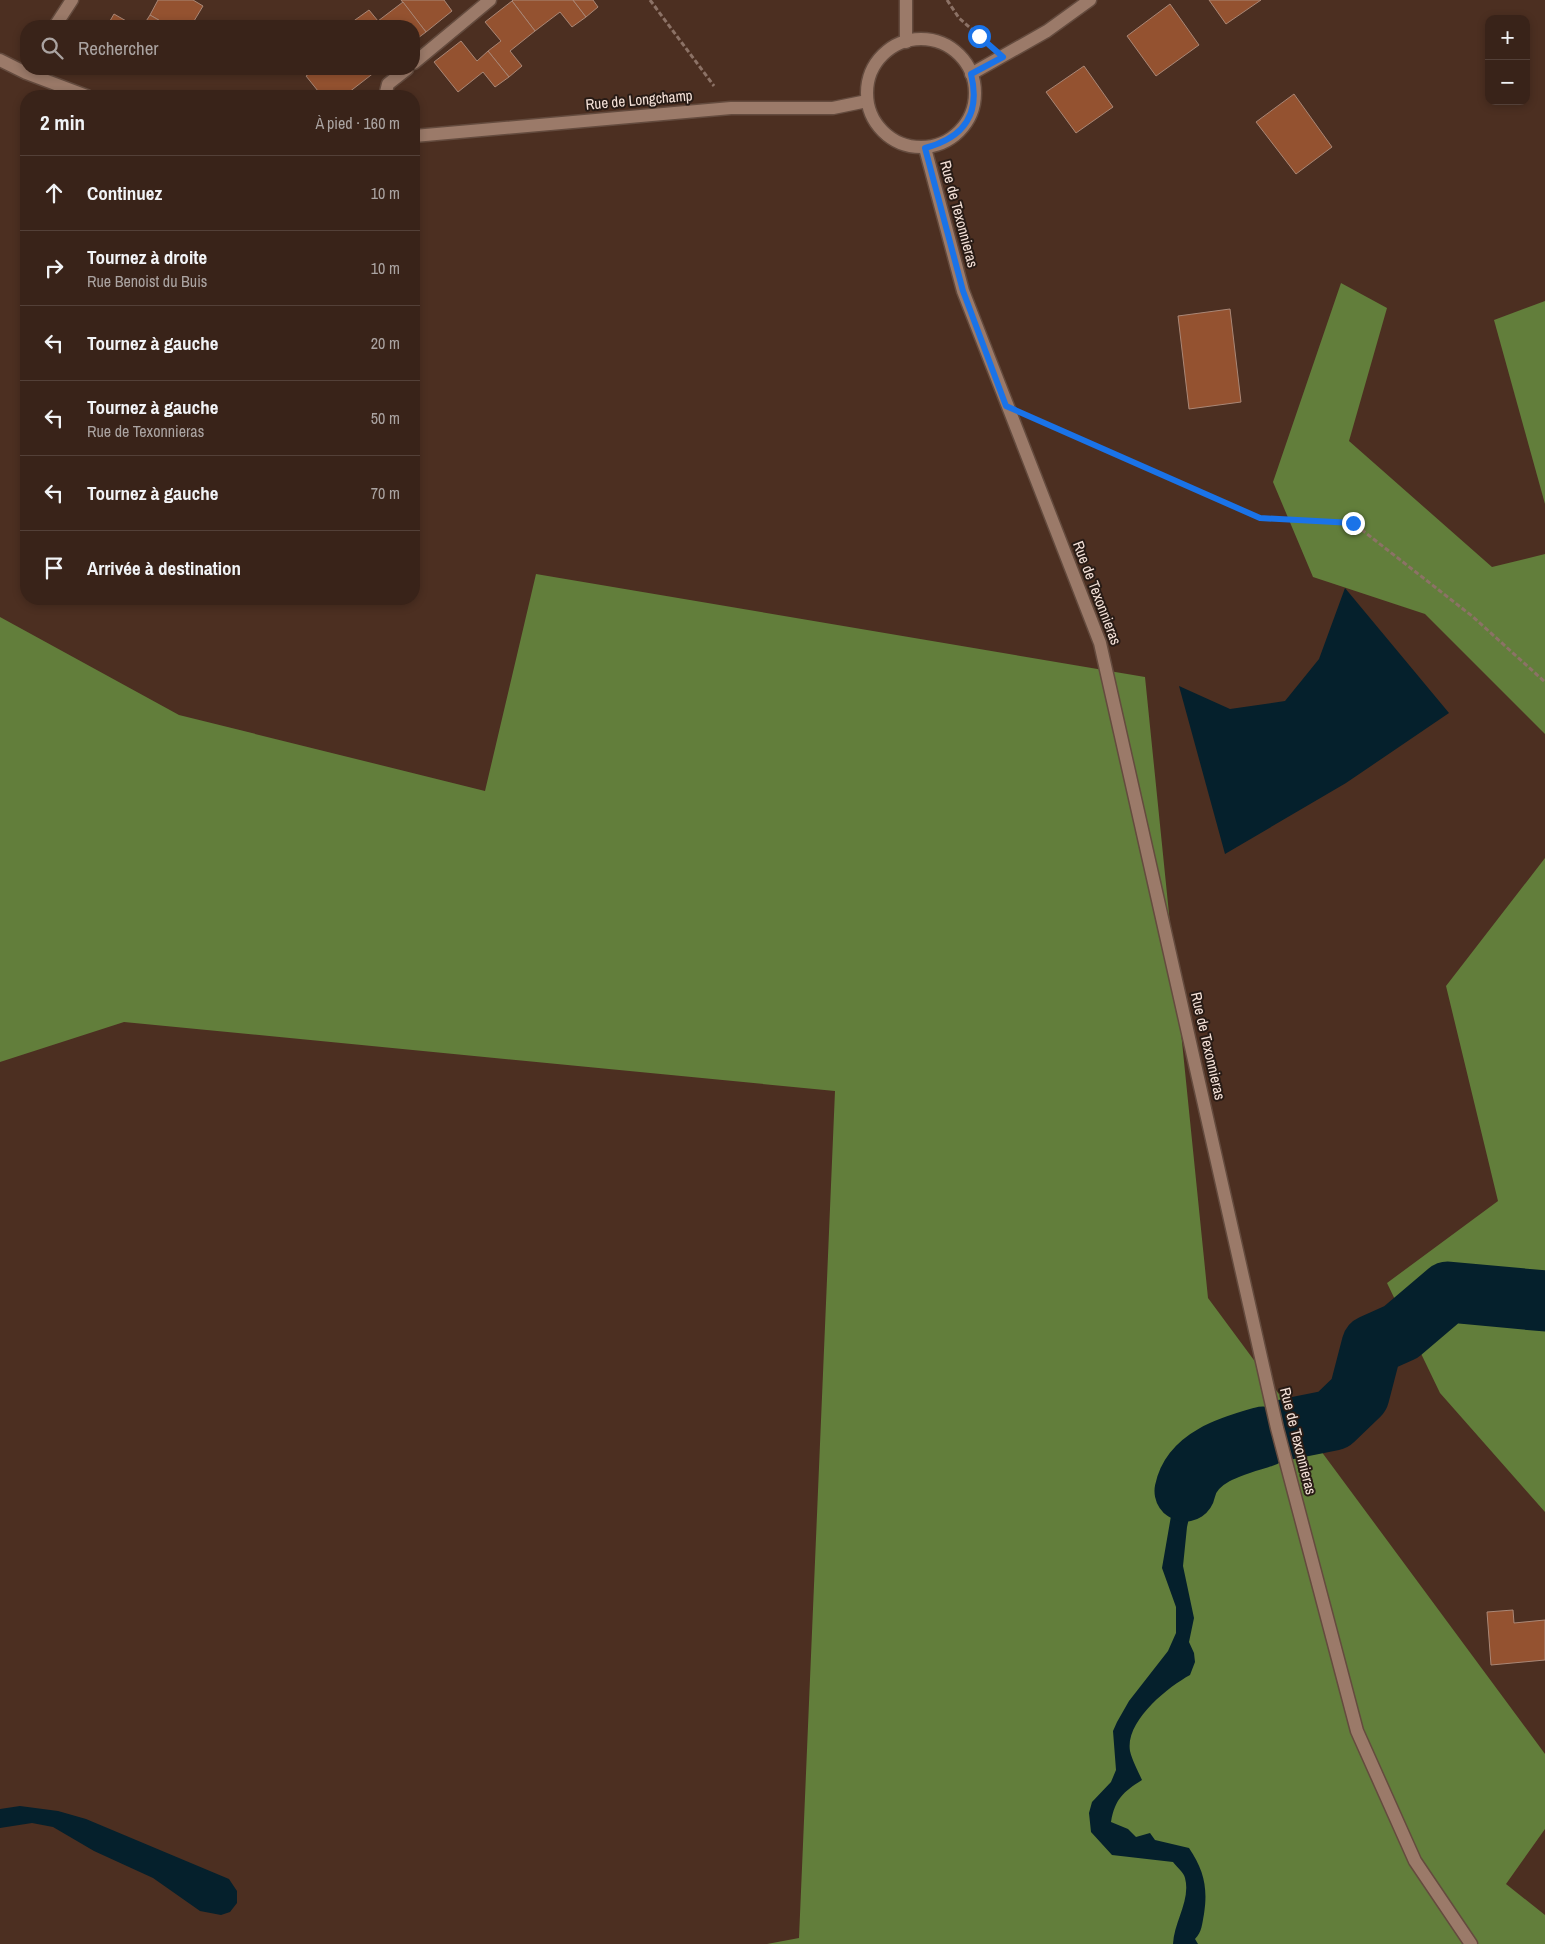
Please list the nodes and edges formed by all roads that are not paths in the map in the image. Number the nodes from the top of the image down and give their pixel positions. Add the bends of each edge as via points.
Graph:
1 (72, 0) edge
2 (490, 0) edge
3 (906, 0) edge
4 (1090, 0) edge
5 (59, 20) edge
6 (906, 42) junction
7 (420, 58) edge
8 (0, 60) edge
9 (20, 68) edge
10 (971, 74) junction
11 (37, 75) edge
12 (399, 75) edge
13 (73, 90) edge
14 (387, 90) edge
15 (867, 101) junction
16 (420, 135) edge
17 (925, 148) junction
18 (1471, 1944) edge

1 - 5 main road
2 - 7 main road
3 - 6 main road
4 - 10 main road via 1047,31
6 - 10 main road via 926,40 945,45 961,57
6 - 15 main road via 894,46 876,64 870,75
8 - 9 main road
10 - 17 main road via 975,90 974,107 967,122 956,135
11 - 13 main road
12 - 14 main road via 388,84
15 - 16 main road, Rue de Longchamp via 833,108 731,108
15 - 17 main road via 874,120 887,135 905,145
17 - 18 main road, Rue de Texonnieras via 963,291 1100,643 1277,1428 1357,1731 1415,1861

